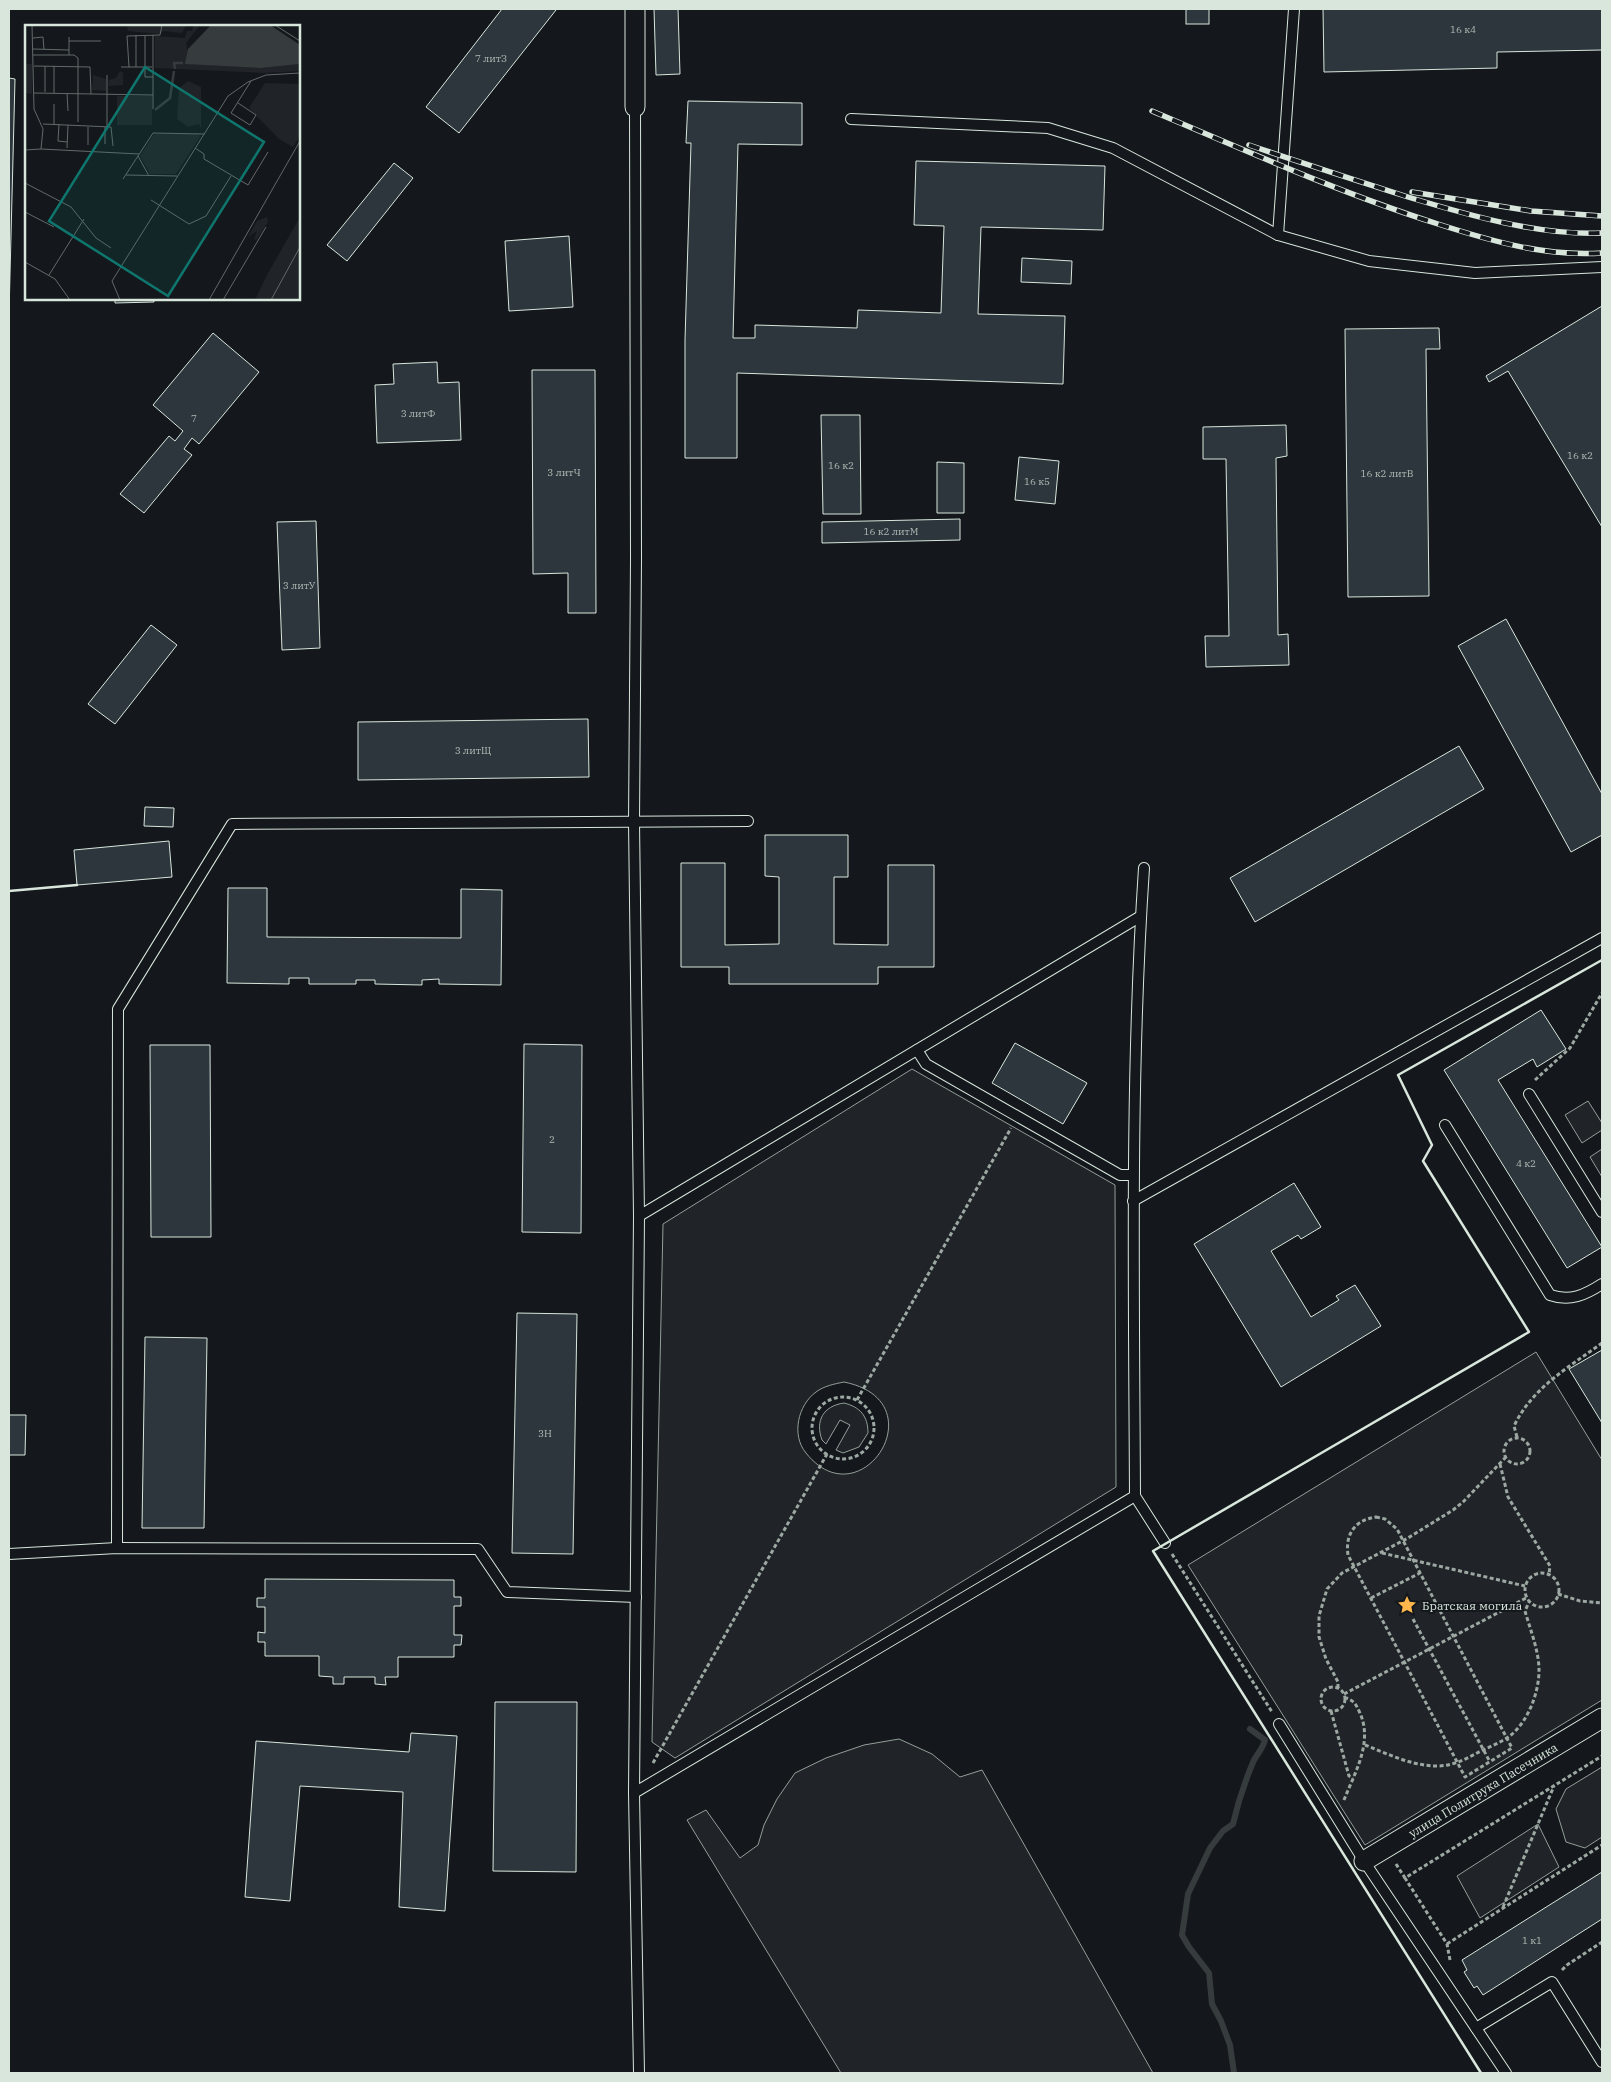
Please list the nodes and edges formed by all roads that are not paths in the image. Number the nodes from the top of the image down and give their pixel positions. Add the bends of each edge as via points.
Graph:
1 (635, 9) edge
2 (1294, 9) edge
3 (635, 107) joint
4 (851, 119) dead end
5 (1278, 235) junction
6 (1602, 268) edge
7 (748, 821) dead end
8 (634, 822) junction
9 (1144, 868) dead end
10 (1141, 916) junction
11 (1602, 938) edge
12 (917, 1050) junction
13 (1529, 1094) road end
14 (1445, 1125) dead end
15 (1133, 1175) junction
16 (1133, 1201) junction
17 (1602, 1212) edge
18 (639, 1216) junction
19 (1602, 1284) edge
20 (1136, 1496) junction
21 (1165, 1543) road end
22 (117, 1548) junction
23 (9, 1554) edge
24 (636, 1597) junction
25 (1602, 1718) edge
26 (1279, 1724) road end
27 (634, 1793) junction
28 (1364, 1861) junction
29 (1476, 2028) junction
30 (1602, 2062) edge
31 (639, 2073) edge
32 (1506, 2073) edge

1 - 3 street
2 - 5 lane
3 - 8 lane
4 - 5 lane via 1048,128 1113,148
5 - 6 lane via 1369,261 1474,273
7 - 8 lane
8 - 18 lane
8 - 22 lane via 232,824 118,1009
9 - 10 lane
10 - 12 lane
10 - 15 lane
11 - 16 lane
12 - 15 lane via 926,1064 1017,1117 1120,1176
12 - 18 lane
13 - 17 lane
14 - 19 lane via 1550,1295 1563,1300
15 - 16 lane
16 - 20 lane
18 - 24 lane
20 - 21 lane
20 - 27 lane
22 - 23 lane
22 - 24 lane via 478,1549 507,1592
24 - 27 lane
25 - 28 street, улица Политрука Пасечника
26 - 28 lane
27 - 31 lane
28 - 29 lane
29 - 30 lane via 1552,1982
29 - 32 lane

